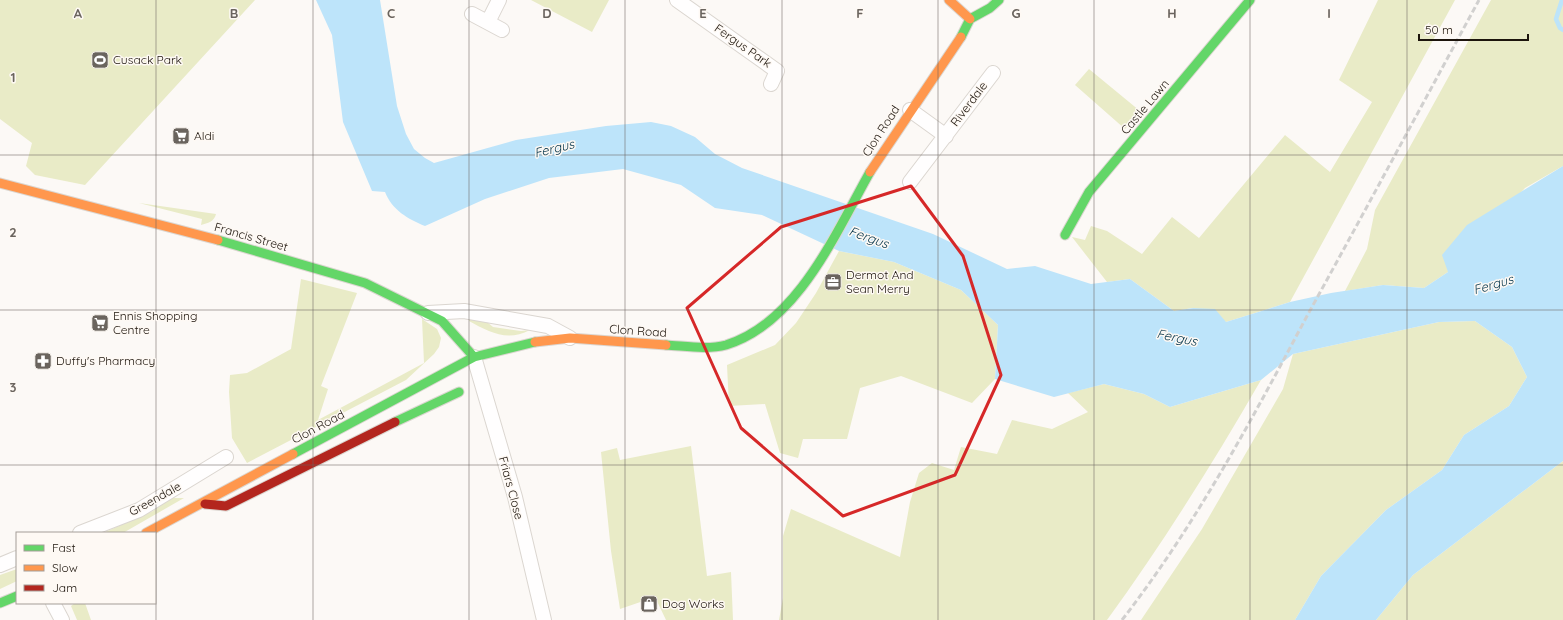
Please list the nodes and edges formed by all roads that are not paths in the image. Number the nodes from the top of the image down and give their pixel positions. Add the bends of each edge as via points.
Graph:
1 (499, 0) edge
2 (677, 0) edge
3 (949, 0) edge
4 (999, 0) edge
5 (1250, 0) edge
6 (472, 14) dead end
7 (970, 19) junction
8 (488, 22) junction
9 (502, 30) dead end
10 (993, 73) dead end
11 (771, 84) dead end
12 (910, 110) junction
13 (946, 136) junction
14 (910, 182) dead end
15 (0, 183) edge
16 (1065, 235) dead end
17 (428, 313) junction
18 (570, 338) junction
19 (474, 357) junction
20 (459, 392) dead end
21 (396, 398) junction
22 (404, 417) junction
23 (226, 457) dead end
24 (204, 503) junction
25 (83, 532) edge
26 (148, 532) edge
27 (16, 558) edge
28 (0, 565) edge
29 (16, 596) edge
30 (0, 604) edge
31 (54, 604) edge
32 (62, 620) edge
33 (544, 620) edge

1 - 8 street
2 - 11 street, Fergus Park via 777,70
3 - 7 street
4 - 7 street
5 - 16 street, Castle Lawn via 1089,192 1072,218
6 - 8 street
7 - 12 street, Clon Road via 956,46
8 - 9 street
10 - 13 street, Riverdale
12 - 13 street, Riverdale
12 - 18 street, Clon Road via 856,194 821,258 793,298 757,330 743,338 706,347
13 - 14 street, Riverdale
15 - 17 street, Francis Street via 219,240 365,283
17 - 18 street via 464,310 548,326
17 - 19 street, Francis Street via 450,328
18 - 19 street, Clon Road via 538,342
19 - 21 street, Clon Road
19 - 33 street, Friars Close via 515,497
20 - 22 street
21 - 22 street
21 - 24 street, Clon Road
22 - 24 street via 226,506
23 - 25 street, Greendale via 139,510
24 - 26 street, Clon Road
27 - 28 street
29 - 30 street
31 - 32 street

